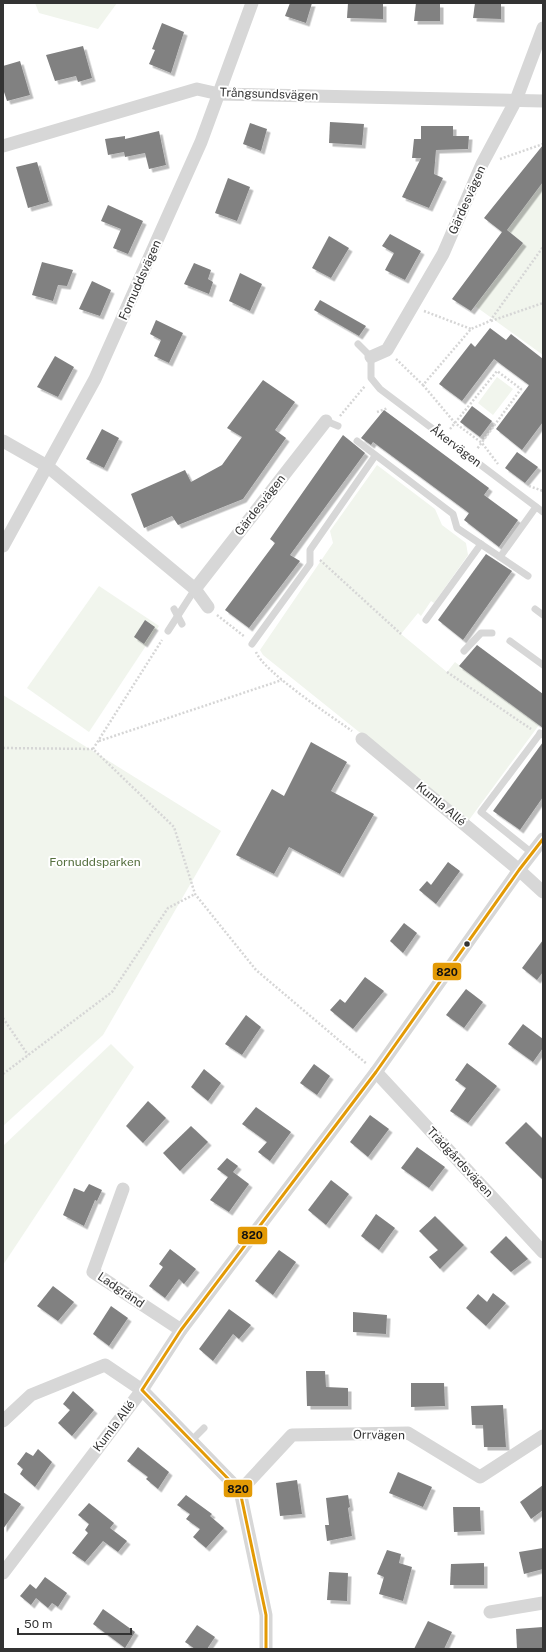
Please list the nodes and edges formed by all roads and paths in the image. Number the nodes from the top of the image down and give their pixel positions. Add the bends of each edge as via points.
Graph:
1 (252, 3) edge
2 (543, 28) edge
3 (219, 94) junction
4 (516, 100) junction
5 (543, 101) edge
6 (543, 144) edge
7 (3, 146) edge
8 (482, 164) junction
9 (543, 247) edge
10 (543, 303) edge
11 (412, 307) junction
12 (490, 321) junction
13 (471, 329) junction
14 (358, 344) dead end
15 (387, 350) junction
16 (371, 357) junction
17 (372, 378) junction
18 (424, 385) junction
19 (326, 421) junction
20 (455, 423) junction
21 (338, 426) dead end
22 (443, 437) junction
23 (357, 440) dead end
24 (3, 441) edge
25 (482, 443) junction
26 (375, 456) junction
27 (471, 457) junction
28 (47, 466) junction
29 (500, 466) dead end
30 (528, 486) dead end
31 (543, 492) edge
32 (536, 507) junction
33 (543, 512) edge
34 (481, 544) junction
35 (3, 546) edge
36 (310, 550) junction
37 (500, 557) junction
38 (528, 576) dead end
39 (195, 589) junction
40 (208, 607) joint
41 (535, 609) dead end
42 (176, 612) junction
43 (543, 615) edge
44 (426, 620) dead end
45 (182, 624) dead end
46 (168, 631) joint
47 (492, 633) dead end
48 (401, 634) dead end
49 (510, 641) dead end
50 (252, 644) junction
51 (464, 651) dead end
52 (543, 665) edge
53 (447, 672) dead end
54 (282, 680) junction
55 (541, 735) edge
56 (362, 739) joint
57 (99, 741) junction
58 (3, 748) edge
59 (93, 749) junction
60 (543, 839) edge
61 (532, 853) junction
62 (519, 870) junction
63 (543, 892) edge
64 (195, 894) junction
65 (3, 1018) edge
66 (28, 1055) junction
67 (376, 1072) junction
68 (3, 1074) edge
69 (123, 1189) dead end
70 (543, 1252) edge
71 (182, 1330) junction
72 (142, 1390) junction
73 (3, 1421) edge
74 (204, 1428) dead end
75 (543, 1436) edge
76 (191, 1441) junction
77 (240, 1491) junction
78 (3, 1573) edge
79 (543, 1603) edge
80 (490, 1612) dead end
81 (266, 1649) edge

1 - 3 street, Fornuddsvägen
2 - 4 street, Gärdesvägen
3 - 4 street, Trångsundsvägen
3 - 7 street, Trångsundsvägen via 197,89
3 - 28 street, Fornuddsvägen via 201,142 96,379
4 - 5 street, Trångsundsvägen
4 - 8 street, Gärdesvägen
6 - 8 path
8 - 11 street, Gärdesvägen via 443,254
9 - 12 path
10 - 12 path
11 - 13 path
11 - 15 street, Gärdesvägen
12 - 13 path
13 - 18 path
14 - 16 lane
15 - 16 street
15 - 18 path
16 - 17 lane
17 - 19 path via 339,417
17 - 22 lane, Åkervägen via 380,389
18 - 20 path
19 - 21 lane
19 - 39 street, Gärdesvägen
20 - 22 path
20 - 25 path
20 - 25 path via 497,371 521,389
22 - 27 lane, Åkervägen
23 - 26 lane
24 - 28 street
25 - 27 path
25 - 29 path
26 - 34 lane via 453,514 458,528
26 - 36 lane
27 - 32 lane, Åkervägen
28 - 35 street, Fornuddsvägen
28 - 39 street
30 - 31 path
32 - 33 lane, Åkervägen
32 - 37 lane
34 - 37 lane
34 - 44 lane
36 - 48 path
36 - 50 lane via 310,564
37 - 38 lane
39 - 40 street
39 - 42 lane
40 - 50 path
41 - 43 lane
42 - 45 lane
42 - 46 lane
46 - 57 path
47 - 51 lane via 481,633
49 - 52 lane
50 - 54 path via 258,658
53 - 55 path
54 - 56 path
54 - 57 path
55 - 61 lane via 481,812
56 - 62 street, Kumla Allé
57 - 59 path
58 - 59 path
59 - 64 path via 174,827
60 - 61 street, Kumla Allé
61 - 62 street, Kumla Allé
62 - 63 street
62 - 67 street, Kumla Allé
64 - 66 path via 168,908 112,992
64 - 67 path via 256,970
65 - 66 path
66 - 68 path
67 - 70 street, Trädgårdsvägen
67 - 71 street, Kumla Allé
69 - 71 street, Ladgränd via 93,1272
71 - 72 street, Kumla Allé
72 - 73 street via 105,1366 31,1395
72 - 76 street
72 - 78 street, Kumla Allé
74 - 76 lane
75 - 77 street, Orrvägen via 480,1478 408,1433 292,1435
76 - 77 street
77 - 81 street via 266,1615
79 - 80 street

